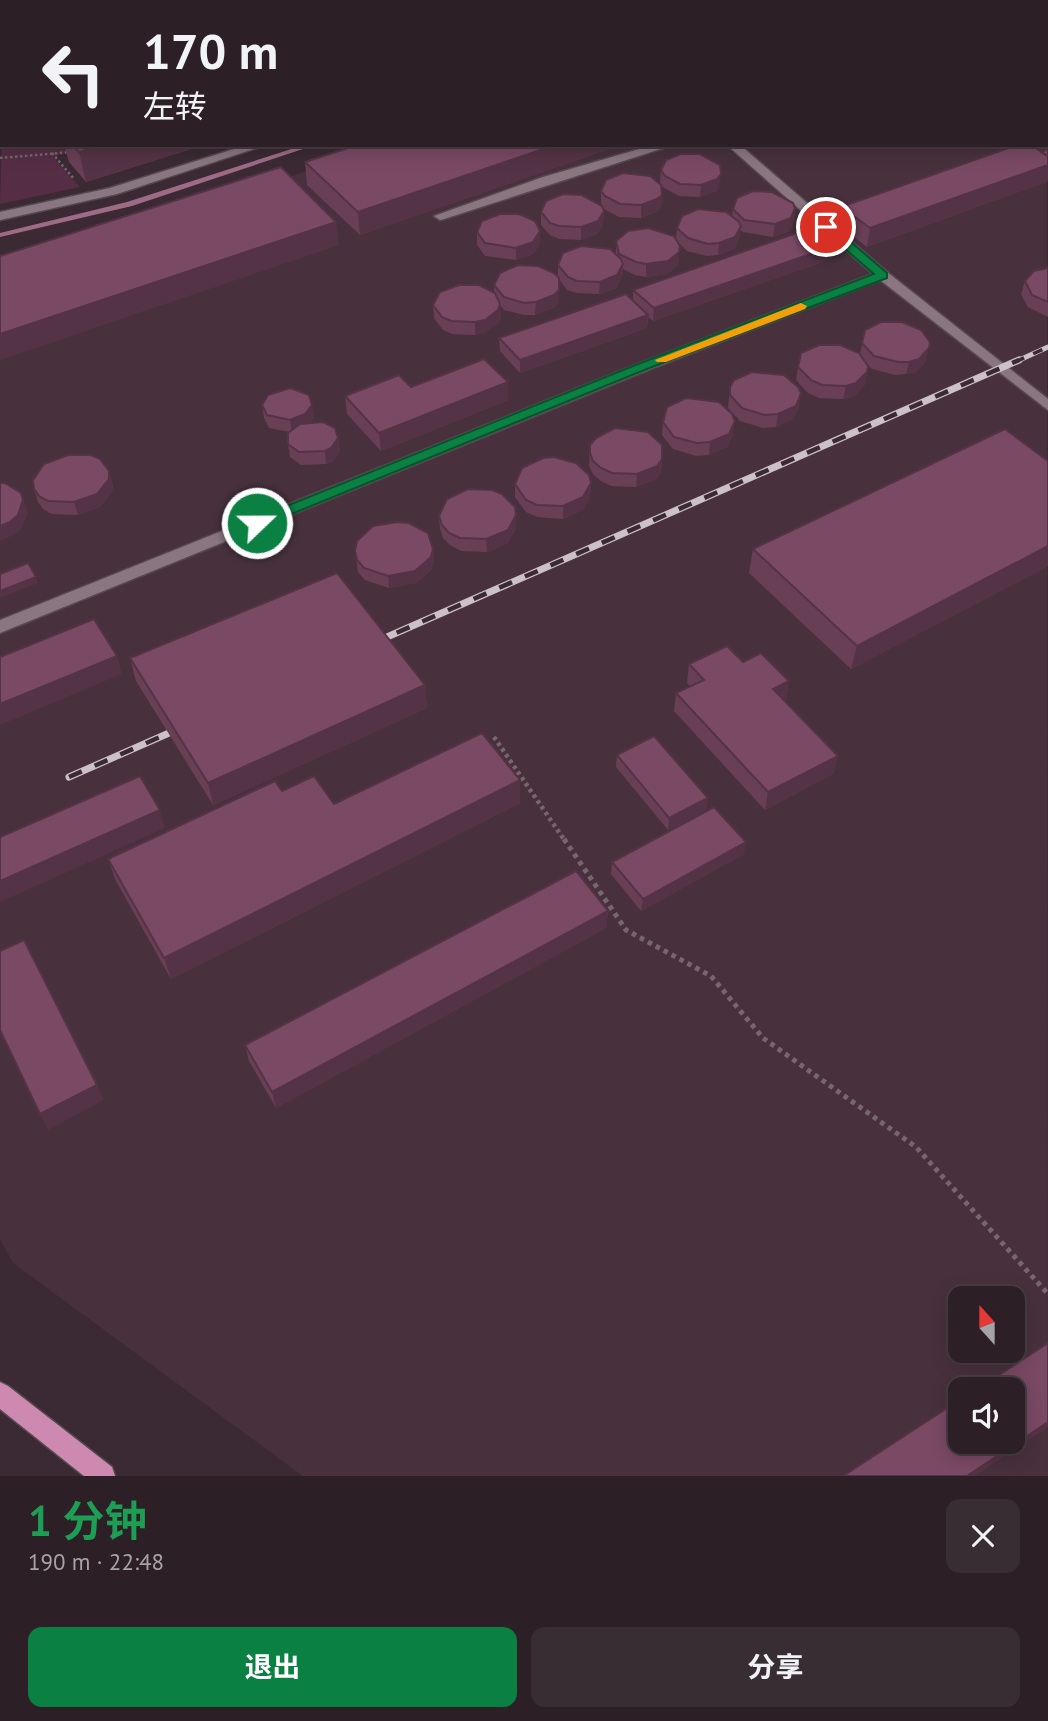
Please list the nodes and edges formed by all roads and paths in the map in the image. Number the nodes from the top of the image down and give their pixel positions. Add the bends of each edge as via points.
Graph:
1 (254, 147) edge
2 (660, 147) edge
3 (735, 147) edge
4 (75, 152) edge
5 (0, 158) edge
6 (0, 216) edge
7 (440, 216) edge
8 (882, 275) junction
9 (1048, 406) edge
10 (0, 627) edge
11 (494, 737) dead end
12 (1048, 1294) edge
13 (0, 1394) edge
14 (103, 1476) edge

1 - 6 street via 113,191
2 - 7 street
3 - 8 street
4 - 5 path
8 - 9 street
8 - 10 street
11 - 12 path via 626,930 711,976 763,1038 916,1147
13 - 14 main road

